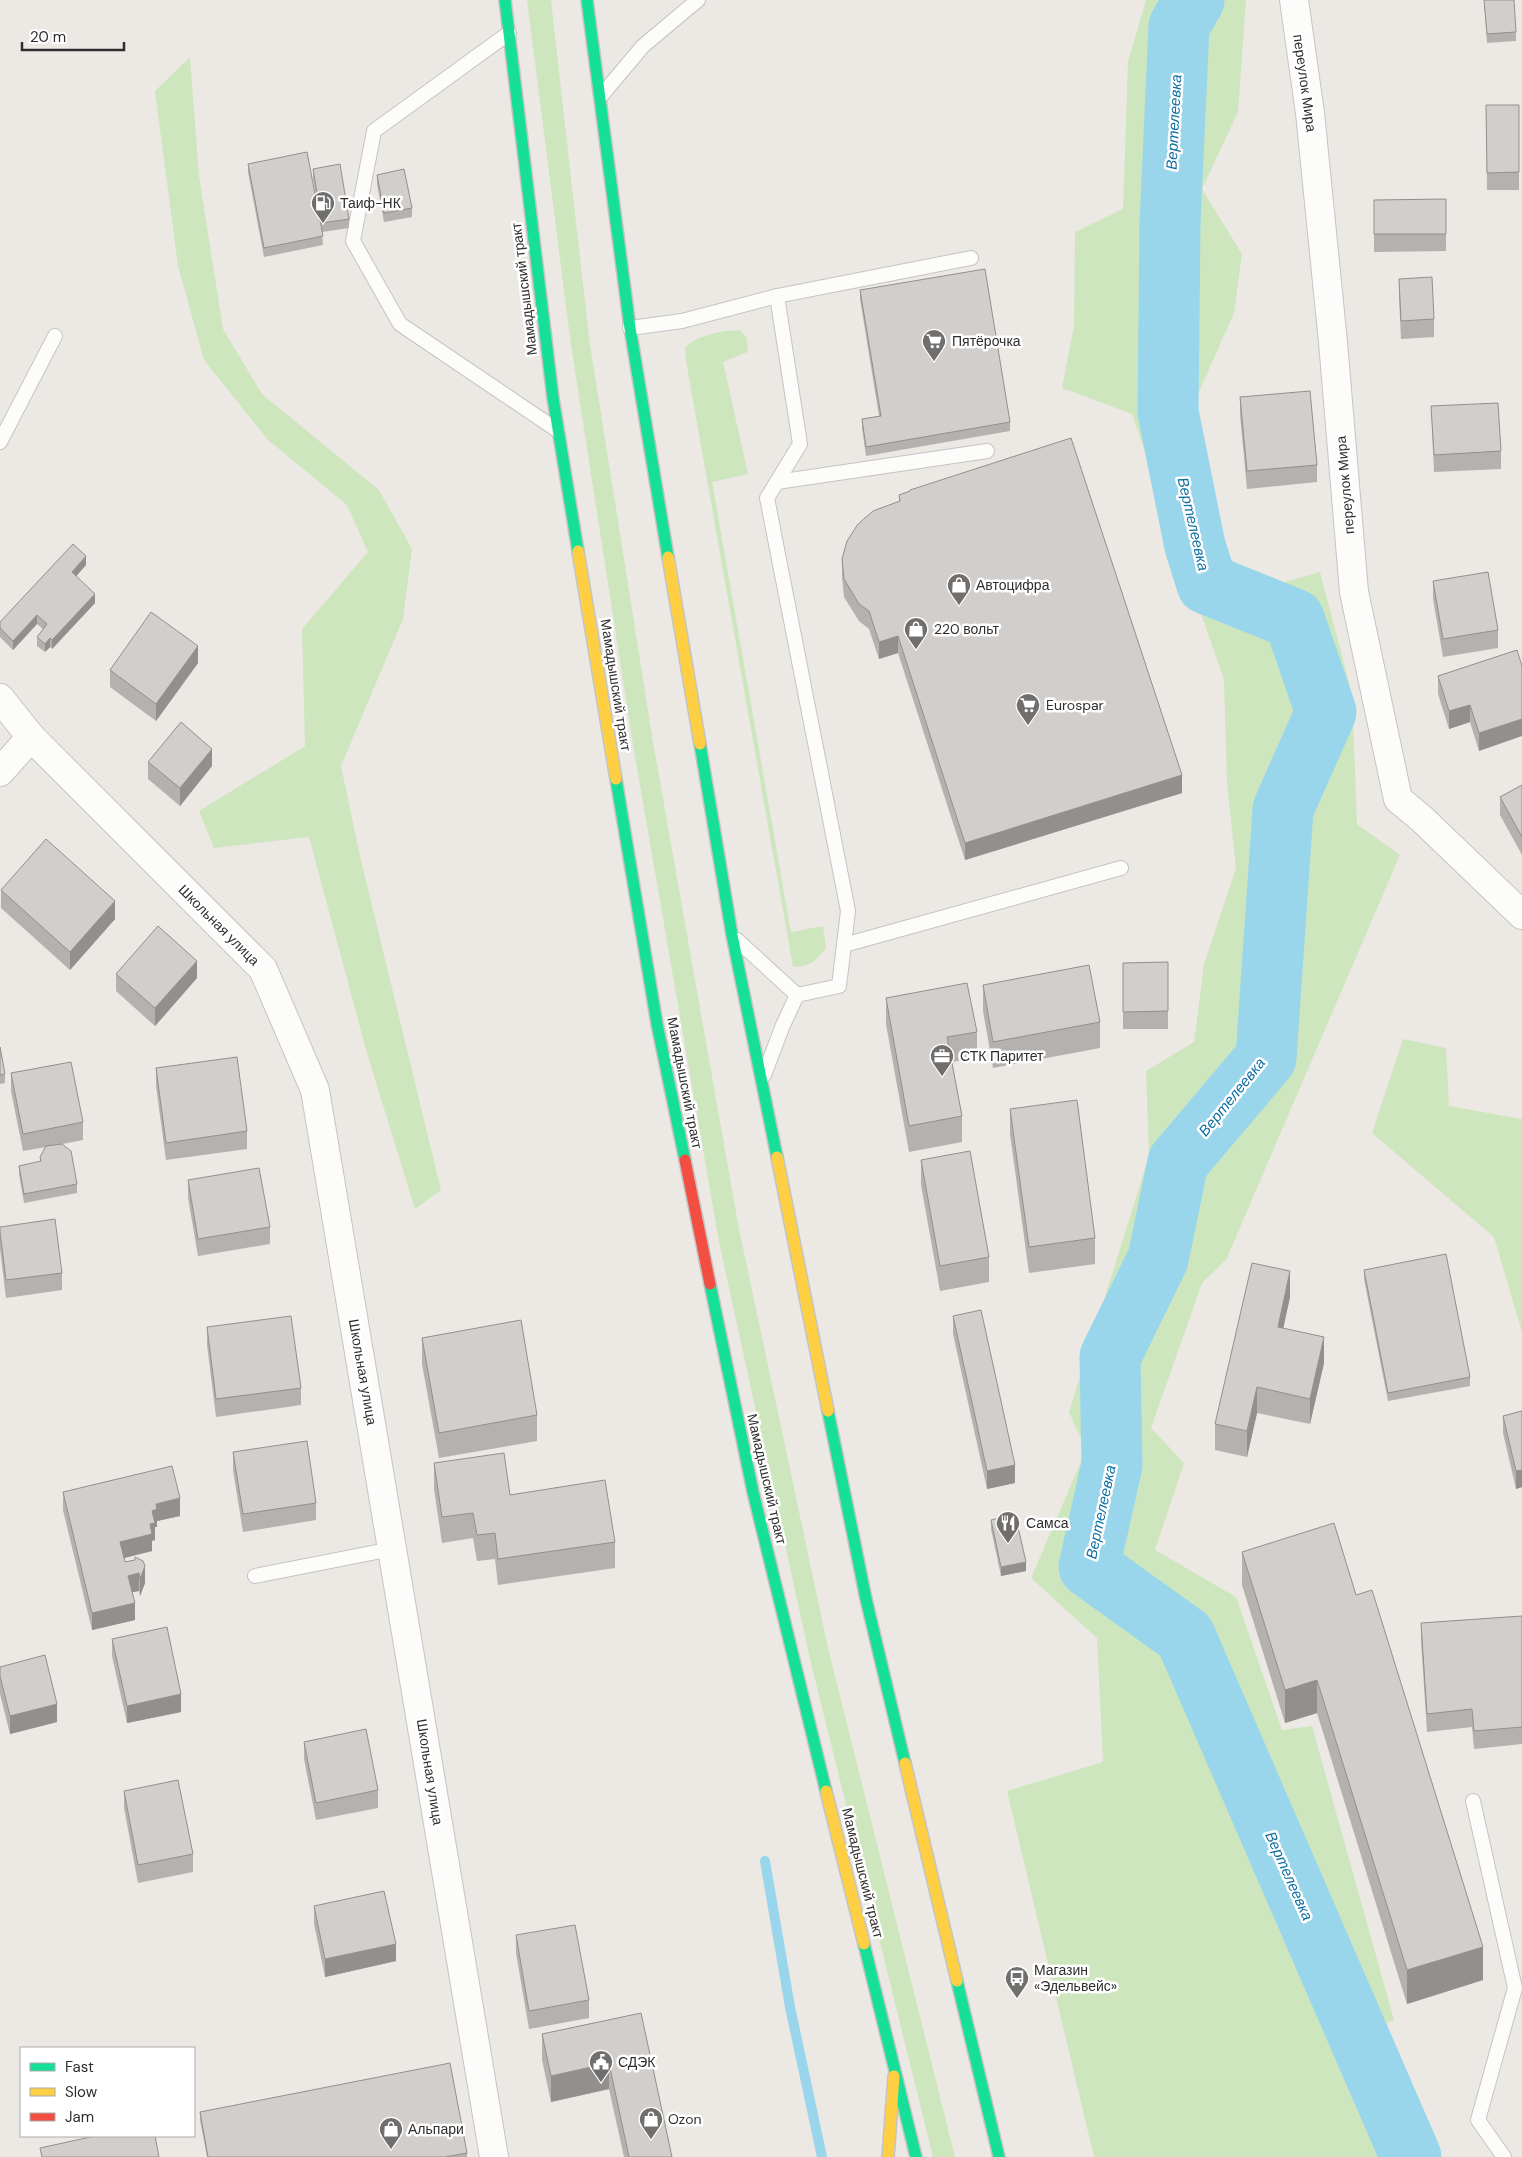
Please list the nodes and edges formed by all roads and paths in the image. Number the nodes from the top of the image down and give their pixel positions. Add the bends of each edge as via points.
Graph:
1 (505, 0) edge
2 (587, 0) edge
3 (698, 0) edge
4 (1294, 0) edge
5 (509, 33) junction
6 (599, 99) junction
7 (971, 258) dead end
8 (777, 296) junction
9 (630, 328) junction
10 (54, 336) dead end
11 (558, 431) junction
12 (0, 442) edge
13 (987, 451) dead end
14 (777, 482) junction
15 (0, 698) edge
16 (31, 736) junction
17 (0, 772) edge
18 (1121, 868) dead end
19 (1522, 915) edge
20 (732, 935) junction
21 (844, 946) junction
22 (797, 995) junction
23 (762, 1082) junction
24 (392, 1549) junction
25 (255, 1576) dead end
26 (1473, 1801) dead end
27 (895, 2065) junction
28 (494, 2157) edge
29 (888, 2157) edge
30 (916, 2157) edge
31 (999, 2157) edge
32 (1504, 2157) edge

1 - 5 main road, Мамадышский тракт
2 - 6 main road
3 - 6 lane via 643,46
4 - 19 street, переулок Мира via 1310,113 1354,592 1398,799
5 - 11 main road, Мамадышский тракт
5 - 11 lane via 374,130 352,241 400,324
6 - 9 main road
7 - 8 lane
8 - 9 lane via 682,321
8 - 14 lane via 800,444
9 - 20 main road
10 - 12 lane
11 - 27 main road, Мамадышский тракт via 657,1024 753,1492
13 - 14 lane
14 - 21 lane via 767,498 848,911
15 - 16 street, Школьная улица
16 - 17 street
16 - 24 street, Школьная улица via 264,970 315,1090
18 - 21 lane
20 - 22 lane
20 - 23 main road
21 - 22 lane via 839,986
22 - 23 lane
23 - 31 main road via 866,1599
24 - 25 lane
24 - 28 street, Школьная улица
26 - 32 lane via 1515,1988 1478,2120
27 - 29 main road
27 - 30 main road, Мамадышский тракт

